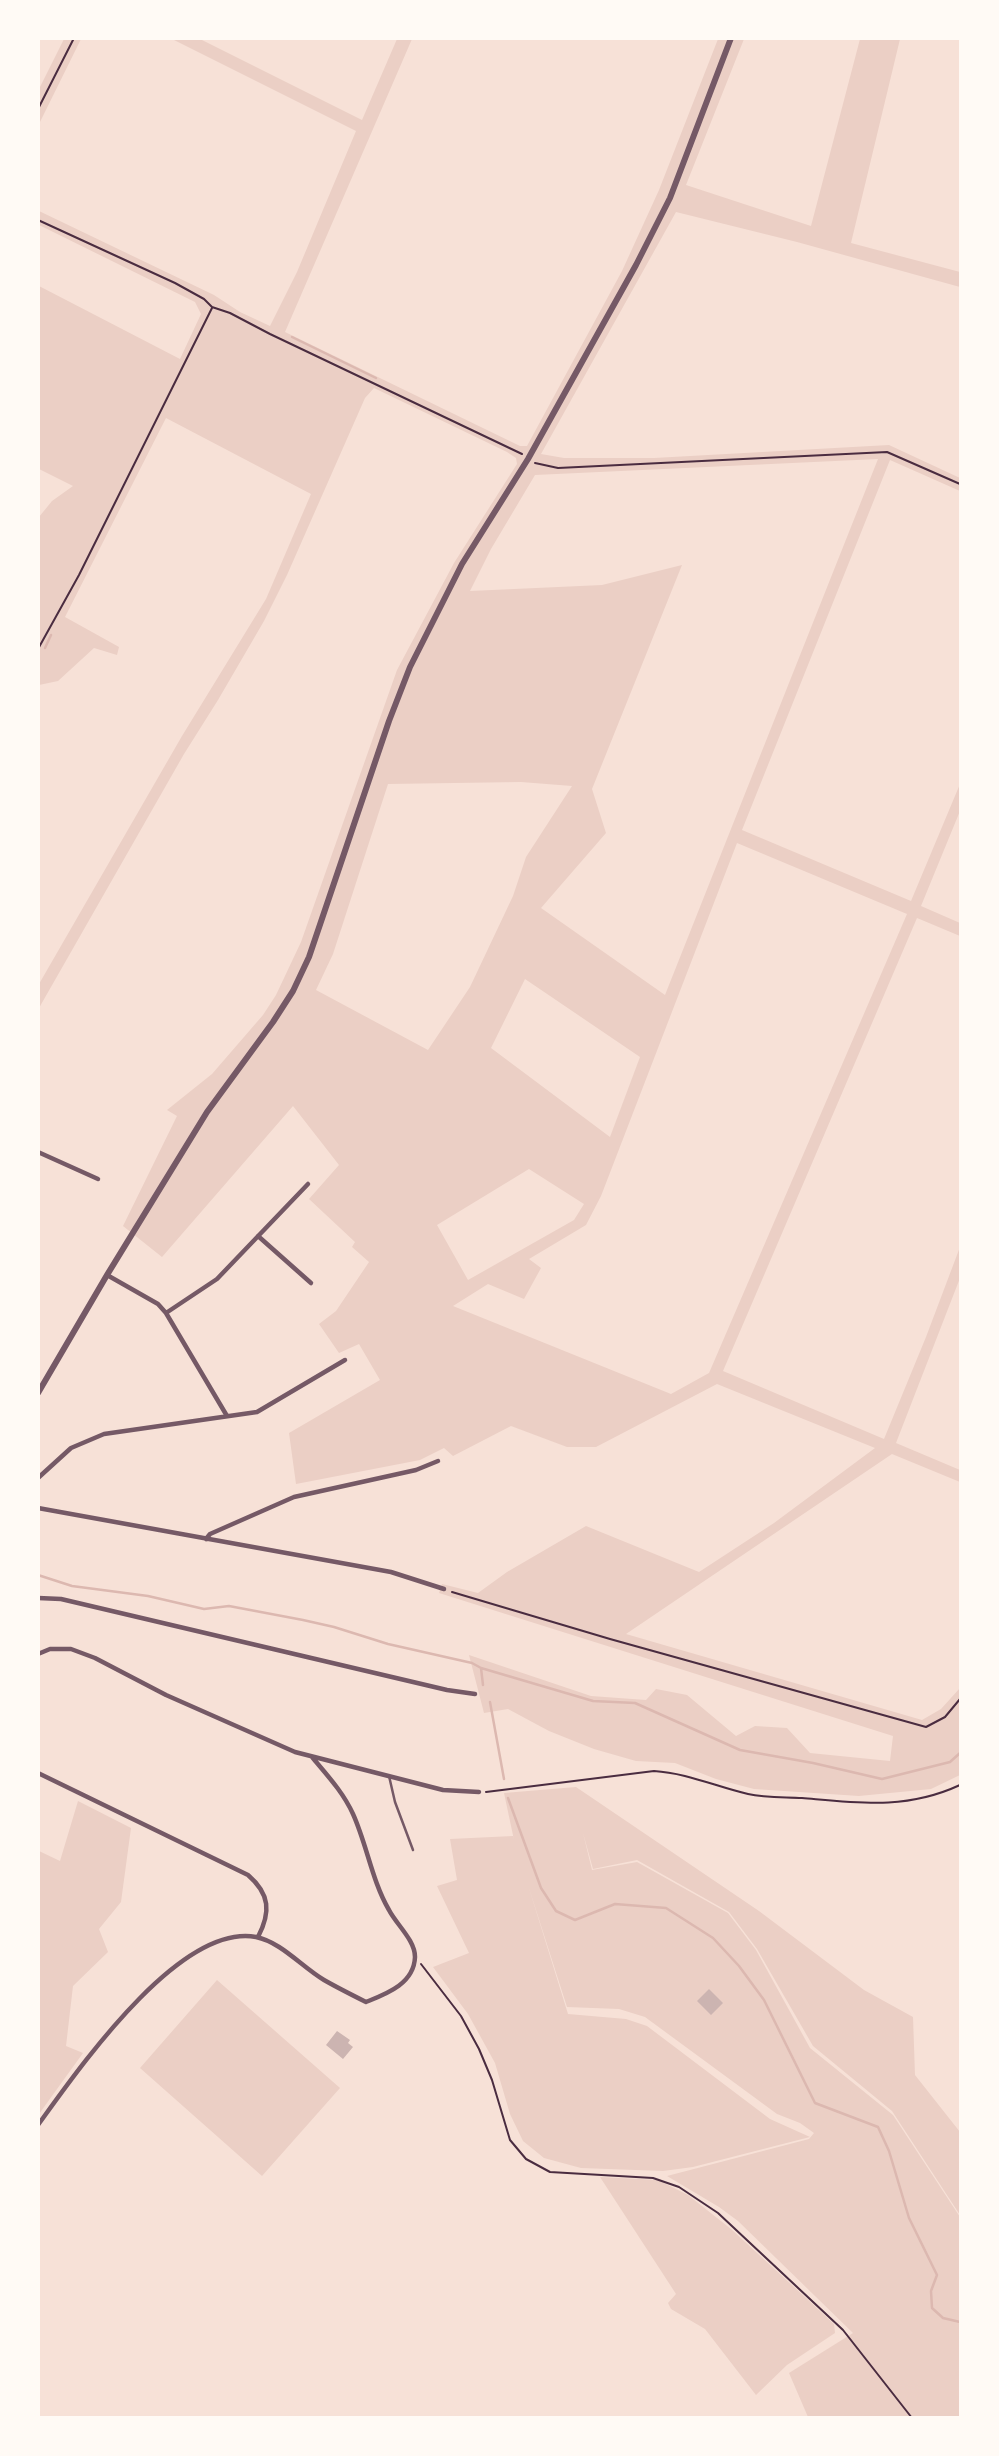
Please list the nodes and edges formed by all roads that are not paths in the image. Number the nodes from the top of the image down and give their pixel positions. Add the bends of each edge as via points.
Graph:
1 (731, 38) edge
2 (38, 1152) edge
3 (98, 1179) dead end
4 (308, 1184) dead end
5 (258, 1236) junction
6 (107, 1275) junction
7 (311, 1283) dead end
8 (166, 1313) junction
9 (345, 1360) dead end
10 (38, 1394) edge
11 (227, 1416) junction
12 (438, 1461) dead end
13 (38, 1478) edge
14 (38, 1508) edge
15 (206, 1539) junction
16 (444, 1589) road end
17 (38, 1598) edge
18 (38, 1654) edge
19 (475, 1694) dead end
20 (312, 1757) junction
21 (38, 1773) edge
22 (389, 1776) junction
23 (479, 1792) road end
24 (413, 1850) dead end
25 (258, 1937) junction
26 (38, 2125) edge

1 - 6 street via 670,198 636,265 528,460 462,564 410,667 309,957 293,991 207,1112
2 - 3 street
4 - 5 street
5 - 7 street
5 - 8 street via 217,1279
6 - 8 street
6 - 10 street
8 - 11 street
9 - 11 street via 257,1412
11 - 13 street via 104,1434 71,1448
12 - 15 street via 294,1497
14 - 15 street
15 - 16 street via 391,1572
17 - 19 street via 61,1599
18 - 20 street via 50,1649 83,1653 166,1695
20 - 22 street
20 - 25 street via 353,1815 388,1909 411,1944 413,1965 401,1985 366,2002
21 - 25 street via 248,1875 263,1894 267,1909
22 - 23 street via 443,1790
22 - 24 lane
25 - 26 street via 214,1942 174,1968 134,2003

